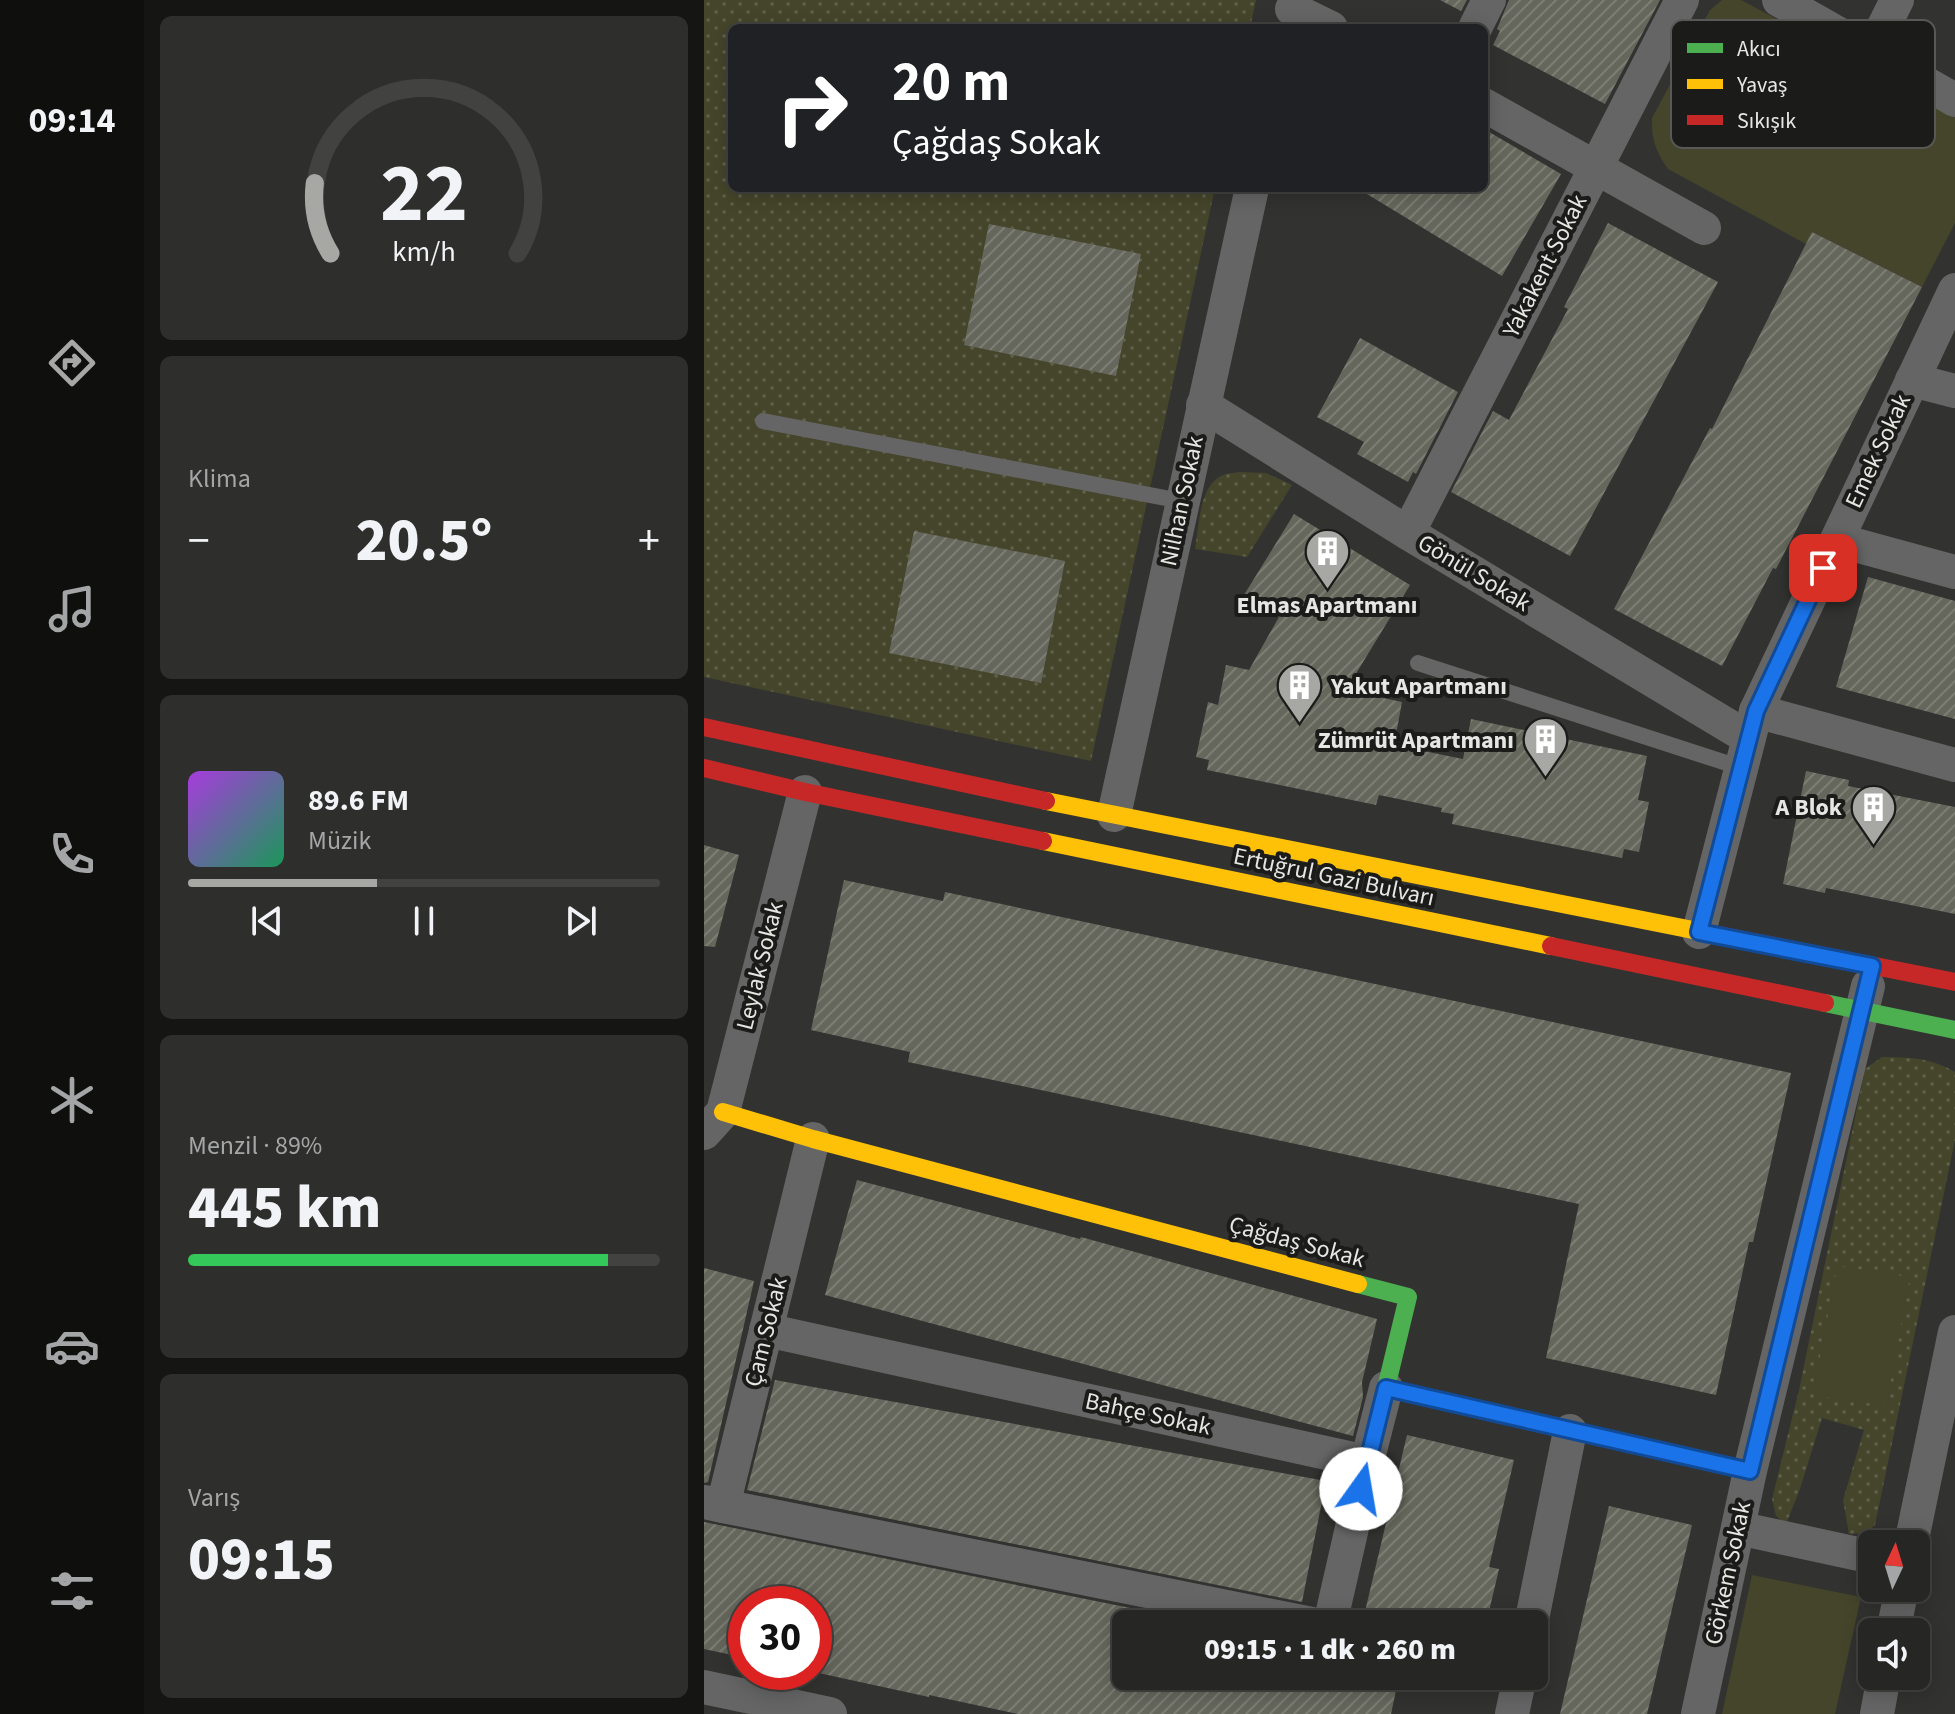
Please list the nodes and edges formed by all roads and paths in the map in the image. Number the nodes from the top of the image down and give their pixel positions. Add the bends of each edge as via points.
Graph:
1 (1489, 0) edge
2 (1682, 0) edge
3 (1779, 0) edge
4 (1897, 0) edge
5 (1291, 12) edge
6 (1672, 20) edge
7 (1814, 20) edge
8 (1887, 20) edge
9 (1671, 21) edge
10 (1321, 24) edge
11 (1477, 24) edge
12 (1935, 89) edge
13 (1955, 100) edge
14 (1488, 107) edge
15 (1596, 168) junction
16 (1251, 192) edge
17 (1704, 228) dead end
18 (1955, 290) edge
19 (1912, 380) junction
20 (1955, 391) edge
21 (1203, 405) junction
22 (763, 421) dead end
23 (1181, 501) junction
24 (1408, 533) junction
25 (1837, 540) junction
26 (1955, 572) edge
27 (1418, 663) dead end
28 (704, 727) edge
29 (1747, 738) junction
30 (1955, 765) edge
31 (704, 768) edge
32 (805, 792) junction
33 (1114, 815) junction
34 (1699, 932) junction
35 (1872, 966) junction
36 (1955, 982) edge
37 (1861, 1012) junction
38 (1955, 1030) edge
39 (713, 1122) edge
40 (813, 1139) junction
41 (766, 1330) junction
42 (1955, 1332) edge
43 (1386, 1388) junction
44 (1570, 1431) junction
45 (1367, 1462) junction
46 (1942, 1465) edge
47 (1750, 1471) junction
48 (713, 1504) edge
49 (1738, 1528) junction
50 (1916, 1530) edge
51 (1858, 1554) edge
52 (1242, 1610) edge
53 (1333, 1610) edge
54 (1534, 1610) edge
55 (704, 1687) edge
56 (1517, 1690) edge
57 (1881, 1690) edge
58 (830, 1714) edge
59 (1512, 1714) edge
60 (1698, 1714) edge
61 (1877, 1714) edge

1 - 11 street
2 - 6 street, Yakakent Sokak
3 - 7 street
4 - 8 street
5 - 10 street
9 - 15 street, Yakakent Sokak
12 - 13 street
14 - 15 street
15 - 17 street
15 - 24 street, Yakakent Sokak
16 - 21 street, Nilhan Sokak
18 - 19 street, Emek Sokak
19 - 20 street
19 - 25 street, Emek Sokak
21 - 23 street, Nilhan Sokak
21 - 24 street, Gönül Sokak
22 - 23 lane
23 - 33 street, Nilhan Sokak
24 - 29 street, Gönül Sokak
25 - 26 street
25 - 29 street, Emek Sokak
27 - 29 lane
28 - 33 main road, Ertuğrul Gazi Bulvarı
29 - 30 street, Gönül Sokak
29 - 34 street, Emek Sokak
31 - 32 main road, Ertuğrul Gazi Bulvarı
32 - 37 main road, Ertuğrul Gazi Bulvarı
32 - 39 street, Leylak Sokak
33 - 34 main road, Ertuğrul Gazi Bulvarı
34 - 35 main road, Ertuğrul Gazi Bulvarı
35 - 36 main road, Ertuğrul Gazi Bulvarı
35 - 37 street, Görkem Sokak
37 - 38 main road, Ertuğrul Gazi Bulvarı
37 - 47 street, Görkem Sokak
39 - 40 main road, Çağdaş Sokak
40 - 41 street, Çam Sokak
40 - 43 main road, Çağdaş Sokak via 1408,1297
41 - 45 street, Bahçe Sokak
41 - 48 street, Çam Sokak
42 - 46 street
43 - 44 main road
43 - 45 street
44 - 47 main road
44 - 54 street
45 - 53 street
46 - 50 street
47 - 49 street, Görkem Sokak
48 - 52 street
49 - 51 street
49 - 60 street, Görkem Sokak
55 - 58 street
56 - 59 street
57 - 61 street

